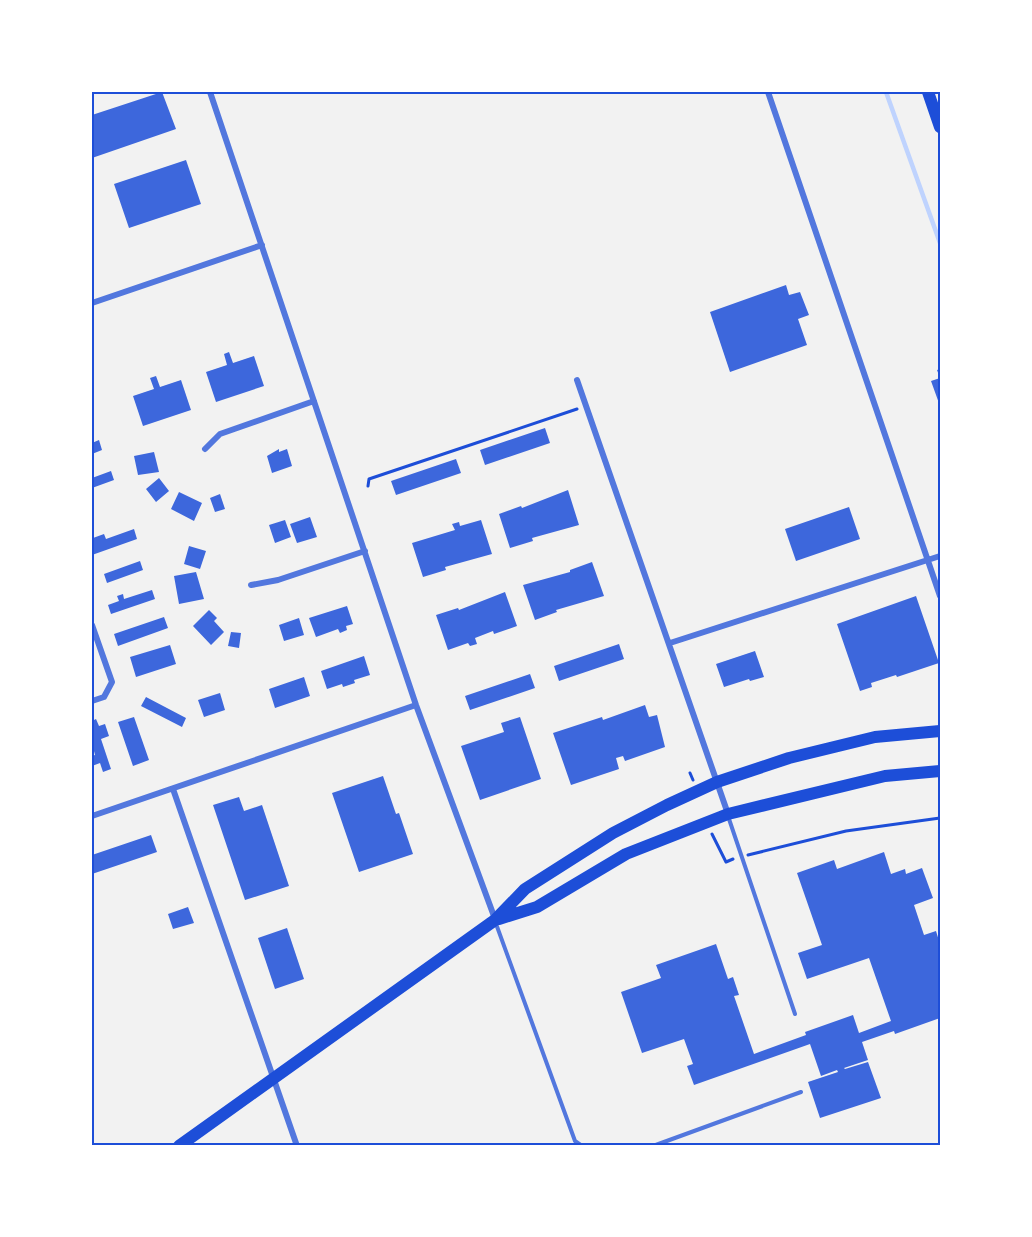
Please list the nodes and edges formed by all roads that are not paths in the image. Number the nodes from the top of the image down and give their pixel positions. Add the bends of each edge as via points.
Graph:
1 (210, 92) edge
2 (768, 92) edge
3 (928, 92) edge
4 (940, 127) edge
5 (262, 245) junction
6 (92, 303) edge
7 (577, 380) dead end
8 (314, 401) junction
9 (204, 449) dead end
10 (365, 551) junction
11 (940, 556) edge
12 (928, 560) junction
13 (251, 585) dead end
14 (940, 596) edge
15 (92, 625) edge
16 (670, 643) junction
17 (92, 701) edge
18 (416, 705) junction
19 (940, 731) edge
20 (940, 771) edge
21 (717, 782) junction
22 (173, 789) junction
23 (728, 814) junction
24 (92, 816) edge
25 (495, 920) junction
26 (795, 1014) dead end
27 (274, 1078) junction
28 (801, 1092) dead end
29 (179, 1146) edge
30 (297, 1146) edge
31 (582, 1146) edge
32 (653, 1146) edge

1 - 5 street
2 - 12 street
3 - 4 main road
5 - 6 street
5 - 8 street
7 - 16 street
8 - 9 street via 220,434
8 - 10 street
10 - 13 street
10 - 18 street
11 - 12 street
12 - 14 street
12 - 16 street
15 - 17 street via 112,682 104,697
16 - 21 street
18 - 22 street
18 - 25 street
19 - 21 main road via 875,737 789,758
20 - 23 main road via 885,776
21 - 23 street
21 - 25 main road via 613,833 525,889
22 - 24 street
22 - 27 street
23 - 25 main road via 626,854 537,907
23 - 26 lane
25 - 27 main road
25 - 31 lane via 575,1141
27 - 29 main road
27 - 30 street
28 - 32 lane

